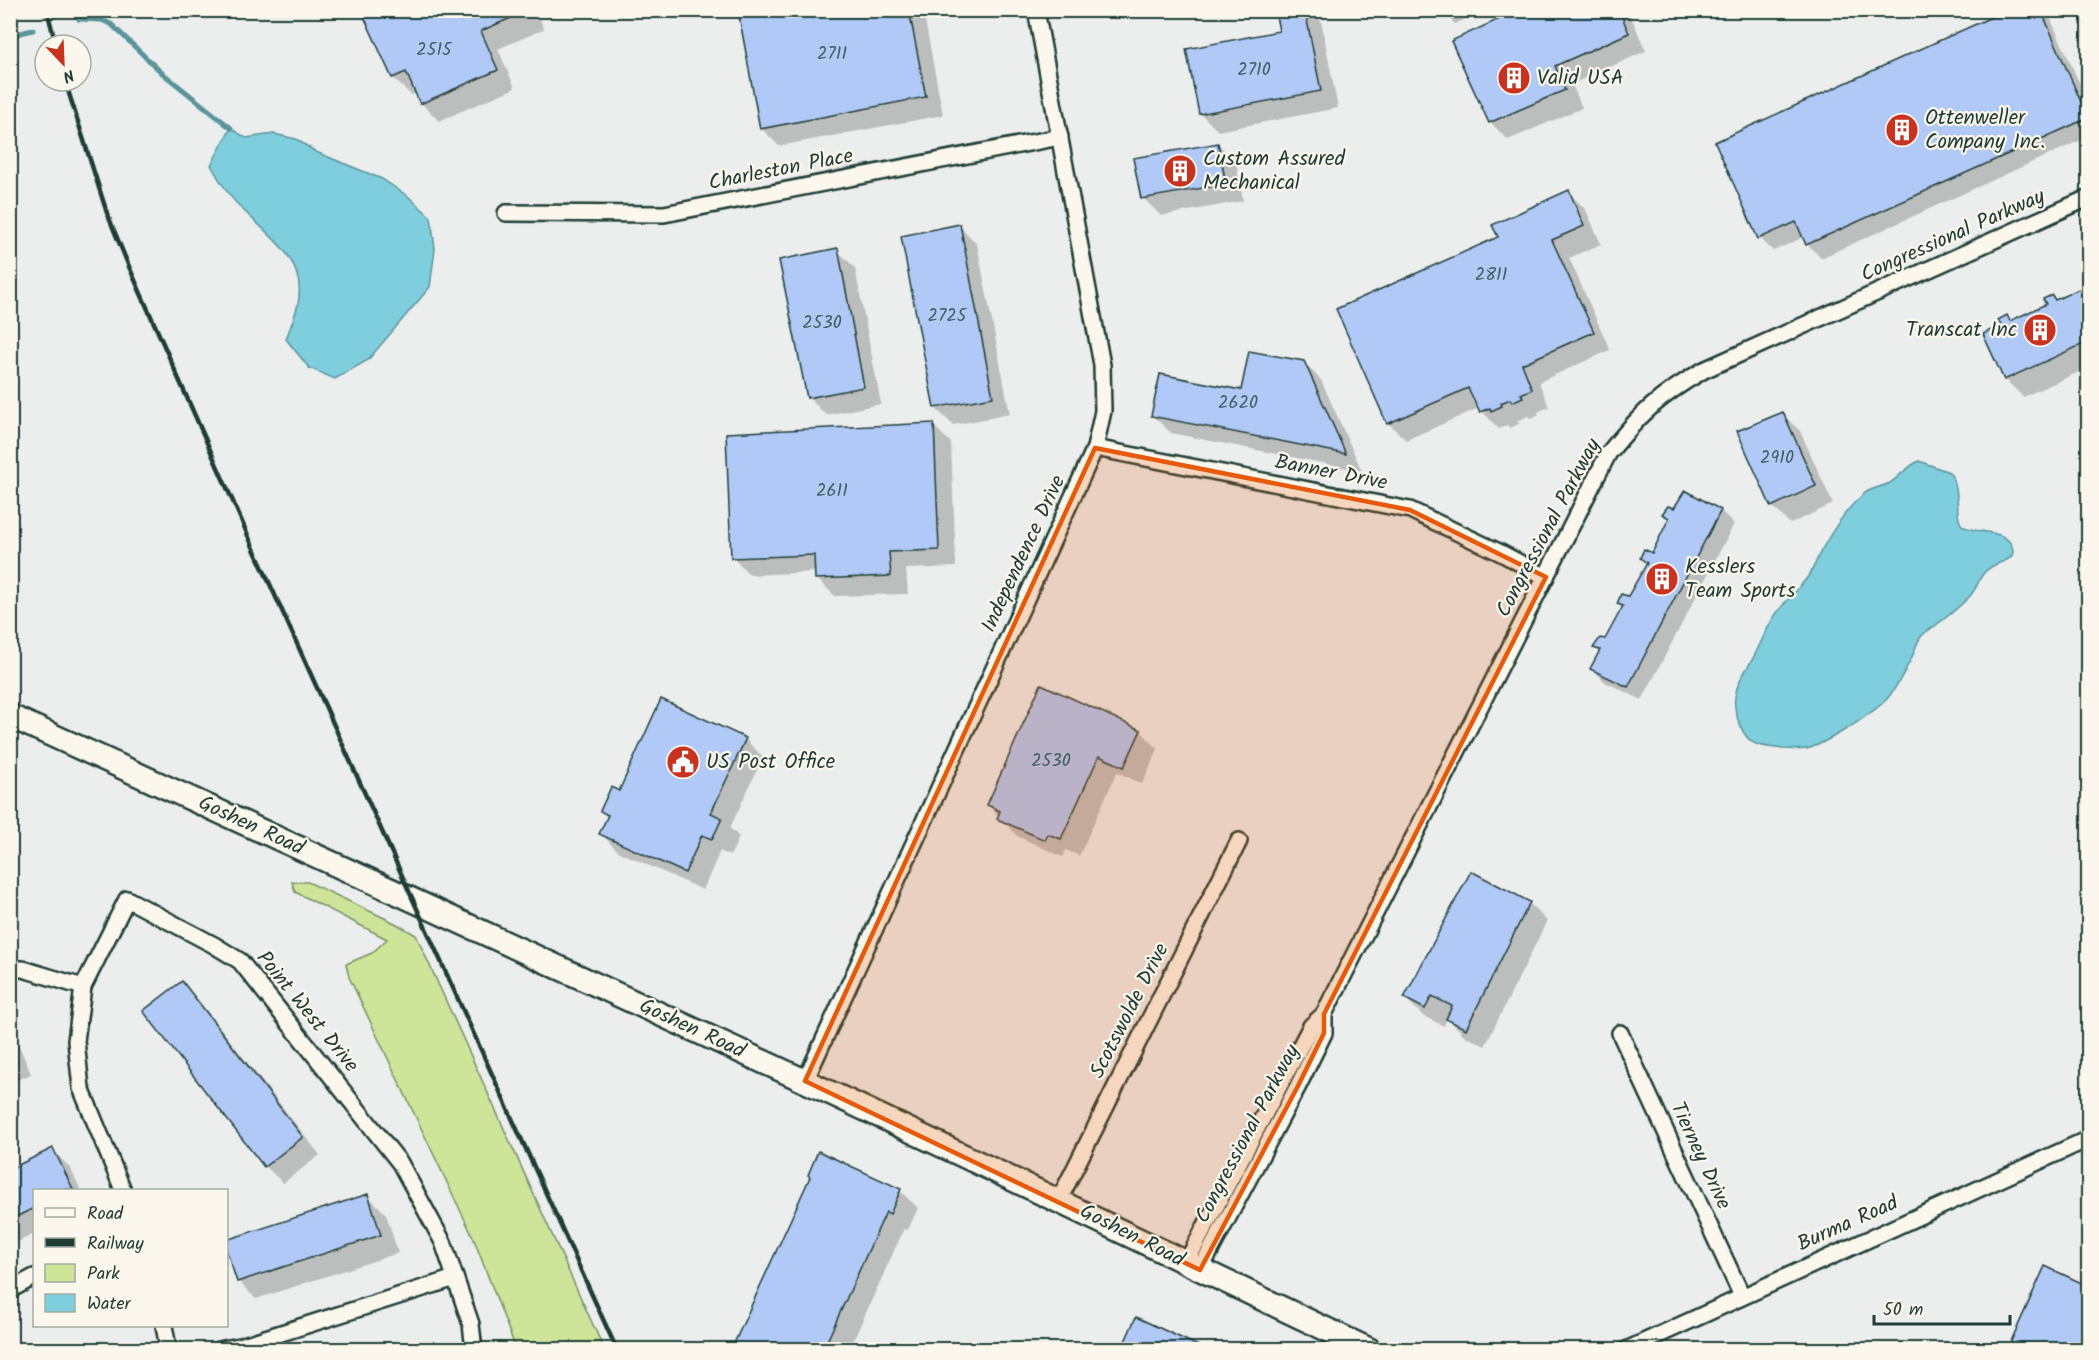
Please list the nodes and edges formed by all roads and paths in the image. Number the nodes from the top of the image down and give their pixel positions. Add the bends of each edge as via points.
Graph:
1 (1036, 10) edge
2 (1060, 137) junction
3 (2088, 198) edge
4 (506, 213) dead end
5 (1095, 448) junction
6 (1546, 577) junction
7 (10, 716) edge
8 (1239, 841) dead end
9 (10, 969) edge
10 (83, 987) junction
11 (1620, 1033) dead end
12 (805, 1081) junction
13 (2088, 1139) edge
14 (122, 1189) edge
15 (1059, 1200) junction
16 (1193, 1267) junction
17 (33, 1278) edge
18 (455, 1278) junction
19 (10, 1290) edge
20 (1742, 1296) junction
21 (164, 1327) edge
22 (165, 1350) edge
23 (218, 1350) edge
24 (474, 1350) edge
25 (1370, 1350) edge
26 (1626, 1350) edge

1 - 2 street, Independence Drive
2 - 4 street, Charleston Place via 664,214
2 - 5 street, Independence Drive via 1102,365 1103,411
3 - 6 street, Congressional Parkway via 1704,370 1669,390 1631,425 1608,454
5 - 6 street, Banner Drive via 1410,510
5 - 12 street, Independence Drive
6 - 16 street, Congressional Parkway via 1323,1014 1311,1026
7 - 12 main road, Goshen Road
8 - 15 street, Scotswolde Drive
9 - 10 street via 23,969
10 - 14 street, Point West Drive via 76,1041 81,1088
10 - 18 street, Point West Drive via 127,899 240,961 400,1163 443,1242
11 - 20 street, Tierney Drive
12 - 15 main road, Goshen Road
13 - 20 street, Burma Road
15 - 16 main road, Goshen Road
16 - 25 main road, Goshen Road
17 - 19 street
18 - 23 street
18 - 24 street, Point West Drive via 471,1324
20 - 26 street, Burma Road
21 - 22 street

